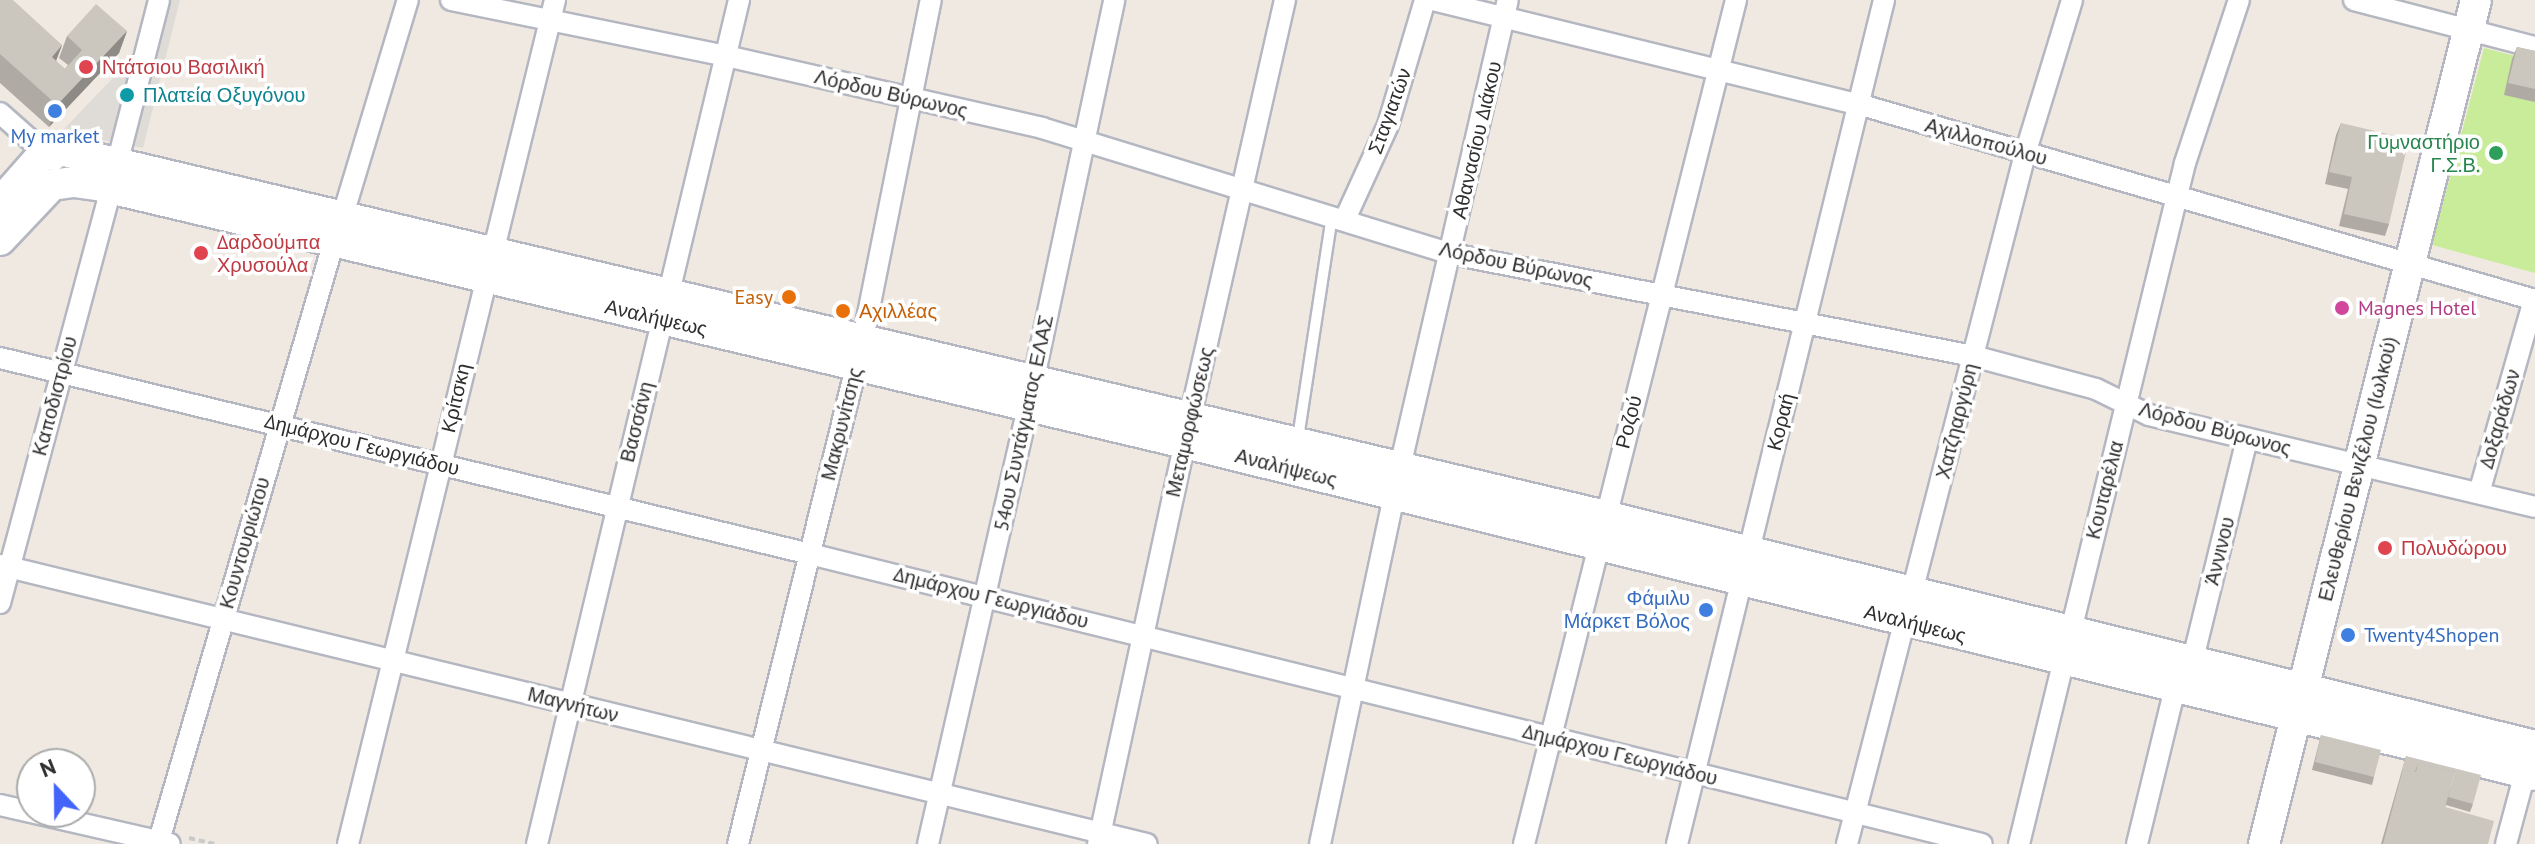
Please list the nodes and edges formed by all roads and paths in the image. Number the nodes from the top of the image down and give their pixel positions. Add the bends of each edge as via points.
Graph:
1 (159, 0) edge
2 (408, 0) edge
3 (451, 0) edge
4 (739, 0) edge
5 (931, 0) edge
6 (1114, 0) edge
7 (1285, 0) edge
8 (1425, 0) edge
9 (1433, 0) edge
10 (1736, 0) edge
11 (1884, 0) edge
12 (2072, 0) edge
13 (2239, 0) edge
14 (2354, 0) edge
15 (2476, 0) edge
16 (1507, 8) edge
17 (553, 10) edge
18 (2468, 30) junction
19 (2535, 47) edge
20 (726, 56) junction
21 (1720, 68) junction
22 (911, 98) junction
23 (1858, 104) junction
24 (0, 113) edge
25 (1084, 139) junction
26 (44, 153) junction
27 (2025, 154) junction
28 (114, 176) junction
29 (79, 183) junction
30 (1243, 187) junction
31 (2176, 199) junction
32 (0, 203) edge
33 (1339, 217) junction
34 (338, 230) junction
35 (0, 240) edge
36 (1452, 254) junction
37 (487, 265) junction
38 (2408, 265) junction
39 (1662, 294) junction
40 (2534, 300) edge
41 (665, 307) junction
42 (1805, 323) junction
43 (860, 352) junction
44 (1973, 356) junction
45 (0, 358) edge
46 (61, 374) junction
47 (1031, 393) junction
48 (2127, 405) junction
49 (278, 425) junction
50 (1188, 430) junction
51 (2247, 439) junction
52 (1297, 443) junction
53 (441, 465) junction
54 (2359, 466) junction
55 (1397, 481) junction
56 (2479, 493) junction
57 (2535, 507) edge
58 (616, 508) junction
59 (1601, 530) junction
60 (810, 554) junction
61 (5, 566) edge
62 (1745, 566) junction
63 (985, 597) junction
64 (0, 603) edge
65 (1909, 607) junction
66 (224, 620) junction
67 (2070, 631) junction
68 (1141, 635) junction
69 (391, 660) junction
70 (2062, 661) junction
71 (2192, 663) junction
72 (1352, 687) junction
73 (2175, 688) junction
74 (2300, 703) junction
75 (570, 704) junction
76 (1551, 738) junction
77 (761, 750) junction
78 (2532, 754) edge
79 (1694, 773) junction
80 (939, 794) junction
81 (0, 805) edge
82 (1855, 812) junction
83 (1099, 838) edge
84 (162, 843) edge
85 (348, 844) edge
86 (537, 844) edge
87 (738, 844) edge
88 (928, 844) edge
89 (1147, 844) edge
90 (1320, 844) edge
91 (1524, 844) edge
92 (1677, 844) edge
93 (1847, 844) edge
94 (1982, 844) edge
95 (2019, 844) edge
96 (2137, 844) edge
97 (2264, 844) edge
98 (2506, 844) edge

1 - 28 street, Καποδιστρίου
2 - 34 street, Κουντουριώτου
3 - 17 street, Λόρδου Βύρωνος
4 - 20 street, Βασσάνη
5 - 22 street, Μακρυνίτσης
6 - 25 street, 54ου Συντάγματος ΕΛΑΣ
7 - 30 street, Μεταμορφώσεως
8 - 33 street, Σταγιατών via 1388,125
9 - 16 street, Αχιλλοπούλου
10 - 21 street, Ροζού
11 - 23 street, Κοραή
12 - 27 street, Χατζηαργύρη
13 - 31 street, Κουταρέλια
14 - 18 street
15 - 18 main road, Ελευθερίου Βενιζέλου (Ιωλκού)
16 - 21 street, Αχιλλοπούλου
16 - 36 street, Αθανασίου Διάκου
17 - 20 street, Λόρδου Βύρωνος
17 - 37 street, Κρίτσκη
18 - 19 street
18 - 38 main road, Ελευθερίου Βενιζέλου (Ιωλκού)
20 - 22 street, Λόρδου Βύρωνος
20 - 41 street, Βασσάνη
21 - 23 street, Αχιλλοπούλου
21 - 39 street, Ροζού
22 - 25 street, Λόρδου Βύρωνος
22 - 43 street, Μακρυνίτσης
23 - 27 street, Αχιλλοπούλου
23 - 42 street, Κοραή
24 - 26 street
25 - 30 street, Λόρδου Βύρωνος
25 - 47 street, 54ου Συντάγματος ΕΛΑΣ
26 - 28 main road, Αναλήψεως via 65,151
26 - 29 street
26 - 32 main road
27 - 31 street, Αχιλλοπούλου
27 - 44 street, Χατζηαργύρη
28 - 29 main road, Αναλήψεως
28 - 34 main road, Αναλήψεως
28 - 46 street, Καποδιστρίου
29 - 35 main road via 45,189
30 - 33 street, Λόρδου Βύρωνος
30 - 50 street, Μεταμορφώσεως
31 - 38 street, Αχιλλοπούλου
31 - 48 street, Κουταρέλια
33 - 36 street, Λόρδου Βύρωνος
33 - 52 lane, Σταγιατών
34 - 37 main road, Αναλήψεως
34 - 49 street, Κουντουριώτου
36 - 39 street, Λόρδου Βύρωνος
36 - 55 street, Αθανασίου Διάκου
37 - 41 main road, Αναλήψεως
37 - 53 street, Κρίτσκη
38 - 40 street, Αχιλλοπούλου
38 - 54 main road, Ελευθερίου Βενιζέλου (Ιωλκού)
39 - 42 street, Λόρδου Βύρωνος
39 - 59 street, Ροζού
40 - 56 street, Δοξαράδων
41 - 43 main road, Αναλήψεως
41 - 58 street, Βασσάνη
42 - 44 street, Λόρδου Βύρωνος
42 - 62 street, Κοραή
43 - 47 main road, Αναλήψεως
43 - 60 street, Μακρυνίτσης
44 - 48 street, Λόρδου Βύρωνος via 2096,389
44 - 65 street, Χατζηαργύρη
45 - 46 street, Δημάρχου Γεωργιάδου
46 - 49 street, Δημάρχου Γεωργιάδου
46 - 61 street, Καποδιστρίου
47 - 50 main road, Αναλήψεως
47 - 63 street, 54ου Συντάγματος ΕΛΑΣ
48 - 51 street, Λόρδου Βύρωνος
48 - 67 street, Κουταρέλια
49 - 53 street, Δημάρχου Γεωργιάδου
49 - 66 street, Κουντουριώτου
50 - 52 main road, Αναλήψεως
50 - 55 main road, Αναλήψεως
50 - 68 street, Μεταμορφώσεως
51 - 54 street, Λόρδου Βύρωνος
51 - 71 street, Άννινου
52 - 55 main road, Αναλήψεως
53 - 58 street, Δημάρχου Γεωργιάδου
53 - 69 street, Κρίτσκη
54 - 56 street, Λόρδου Βύρωνος
54 - 74 main road, Ελευθερίου Βενιζέλου (Ιωλκού)
55 - 59 main road, Αναλήψεως
55 - 72 street, Αθανασίου Διάκου
56 - 57 street, Λόρδου Βύρωνος
58 - 60 street, Δημάρχου Γεωργιάδου
58 - 75 street, Βασσάνη
59 - 62 main road, Αναλήψεως
59 - 76 street, Ροζού
60 - 63 street, Δημάρχου Γεωργιάδου
60 - 77 street, Μακρυνίτσης
61 - 64 street, Καποδιστρίου
61 - 66 street, Μαγνήτων
62 - 65 main road, Αναλήψεως
62 - 79 street, Κοραή
63 - 68 street, Δημάρχου Γεωργιάδου
63 - 80 street, 54ου Συντάγματος ΕΛΑΣ
65 - 67 main road, Αναλήψεως
65 - 70 main road, Αναλήψεως
65 - 82 street, Χατζηαργύρη
66 - 69 street, Μαγνήτων
66 - 84 street, Κουντουριώτου
67 - 70 street, Κουταρέλια
67 - 71 main road, Αναλήψεως
68 - 72 street, Δημάρχου Γεωργιάδου
68 - 83 street, Μεταμορφώσεως
69 - 75 street, Μαγνήτων
69 - 85 street, Κρίτσκη
70 - 73 main road, Αναλήψεως
70 - 95 street, Κουταρέλια
71 - 74 main road, Αναλήψεως
72 - 76 street, Δημάρχου Γεωργιάδου
72 - 90 street, Αθανασίου Διάκου
73 - 74 main road, Αναλήψεως
73 - 96 street
74 - 78 main road, Αναλήψεως
74 - 97 main road, Ελευθερίου Βενιζέλου (Ιωλκού)
75 - 77 street, Μαγνήτων
75 - 86 street, Βασσάνη
76 - 79 street, Δημάρχου Γεωργιάδου
76 - 91 street, Ροζού
77 - 80 street, Μαγνήτων
77 - 87 street, Μακρυνίτσης
78 - 98 street
79 - 82 street, Δημάρχου Γεωργιάδου
79 - 92 street, Κοραή
80 - 83 street, Μαγνήτων
80 - 88 street, 54ου Συντάγματος ΕΛΑΣ
81 - 84 street
82 - 93 street, Χατζηαργύρη
82 - 94 street, Δημάρχου Γεωργιάδου
83 - 89 street, Μαγνήτων

